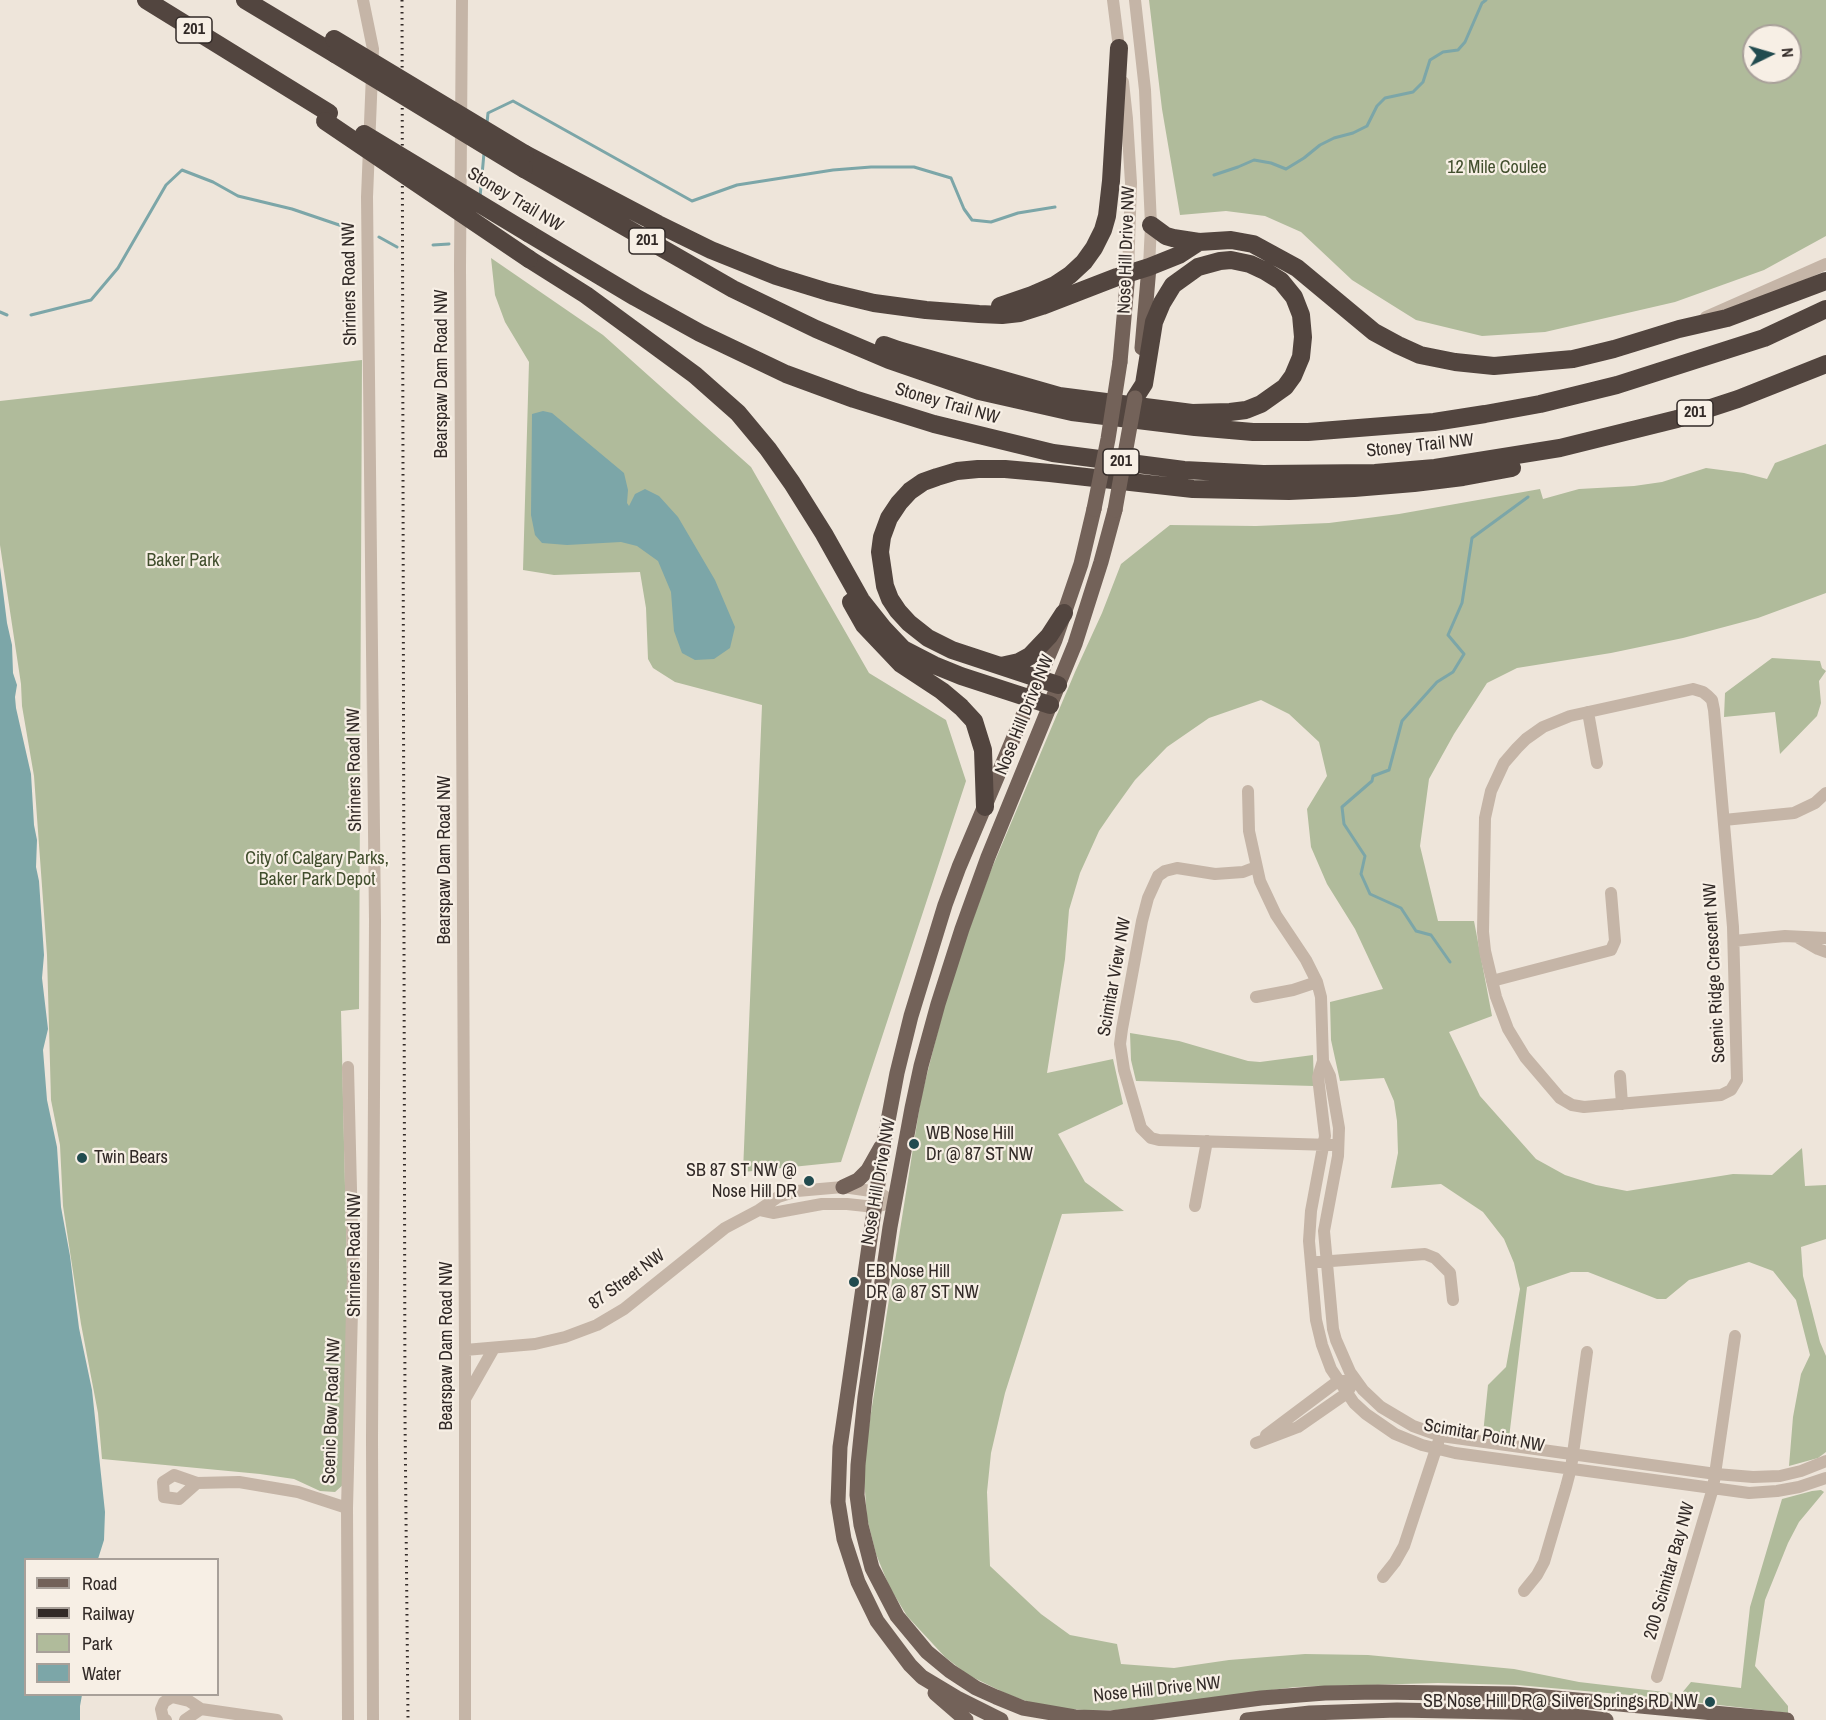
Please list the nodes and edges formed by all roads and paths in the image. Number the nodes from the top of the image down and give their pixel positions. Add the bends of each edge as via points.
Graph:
1 (146, 0) edge
2 (244, 0) edge
3 (268, 0) edge
4 (363, 0) edge
5 (462, 0) edge
6 (1113, 0) edge
7 (1135, 0) edge
8 (334, 47) junction
9 (1119, 48) junction
10 (327, 117) junction
11 (525, 162) junction
12 (1150, 225) junction
13 (1199, 242) junction
14 (1826, 264) edge
15 (1149, 267) junction
16 (1128, 273) junction
17 (1826, 281) edge
18 (771, 308) junction
19 (1826, 309) edge
20 (948, 313) junction
21 (1679, 329) junction
22 (1826, 364) edge
23 (1143, 366) junction
24 (1135, 398) joint
25 (1560, 448) junction
26 (824, 534) junction
27 (1064, 613) junction
28 (1001, 666) junction
29 (1039, 679) junction
30 (1058, 685) junction
31 (1030, 698) junction
32 (1050, 705) junction
33 (1588, 712) junction
34 (1596, 763) dead end
35 (1248, 791) dead end
36 (1826, 793) edge
37 (985, 807) junction
38 (1724, 820) junction
39 (1256, 867) junction
40 (1611, 893) dead end
41 (1799, 938) junction
42 (1826, 938) edge
43 (1734, 940) junction
44 (1826, 952) edge
45 (1492, 981) junction
46 (1317, 982) junction
47 (1256, 997) dead end
48 (1323, 1061) junction
49 (348, 1067) dead end
50 (1620, 1076) dead end
51 (1622, 1104) junction
52 (1207, 1141) junction
53 (884, 1142) junction
54 (1325, 1145) junction
55 (1339, 1145) junction
56 (843, 1187) junction
57 (876, 1199) junction
58 (894, 1202) junction
59 (1195, 1206) dead end
60 (759, 1210) junction
61 (1326, 1262) junction
62 (1311, 1263) junction
63 (1453, 1300) dead end
64 (1735, 1336) dead end
65 (494, 1348) junction
66 (465, 1350) junction
67 (1587, 1352) dead end
68 (1355, 1379) junction
69 (1338, 1381) junction
70 (1347, 1393) junction
71 (464, 1400) junction
72 (1441, 1436) junction
73 (1436, 1449) junction
74 (1572, 1455) junction
75 (1825, 1465) edge
76 (1570, 1468) junction
77 (1716, 1474) junction
78 (1826, 1478) edge
79 (197, 1483) dead end
80 (1713, 1488) junction
81 (347, 1508) junction
82 (1383, 1577) dead end
83 (1524, 1591) dead end
84 (922, 1677) junction
85 (1657, 1677) dead end
86 (201, 1709) junction
87 (1745, 1718) edge
88 (166, 1720) edge
89 (185, 1720) edge
90 (277, 1720) edge
91 (348, 1720) edge
92 (373, 1720) edge
93 (465, 1720) edge
94 (966, 1720) edge
95 (1001, 1720) edge
96 (1247, 1720) edge
97 (1606, 1720) edge
98 (1787, 1720) edge

1 - 10 highway, Stoney Trail NW / 201
2 - 8 highway, Stoney Trail NW / 201
3 - 8 highway
4 - 92 street, Shriners Road NW via 374,49 367,197 375,921
5 - 66 street, Bearspaw Dam Road NW
6 - 9 street, Nose Hill Drive NW
7 - 12 street, Nose Hill Drive NW via 1145,90
8 - 11 highway, Stoney Trail NW / 201, bridge
9 - 16 street, Nose Hill Drive NW via 1131,183
9 - 20 highway via 1107,216 1094,248 1070,275 1040,292 1010,303
10 - 25 highway, Stoney Trail NW / 201, bridge via 700,333 786,374 934,424 1053,453 1184,470 1263,474 1435,468
10 - 26 highway, bridge via 695,375 738,413 768,449
11 - 18 highway, Stoney Trail NW / 201 via 701,272
11 - 20 highway via 711,250 776,276 874,303
12 - 13 highway via 1166,236
12 - 15 street, Nose Hill Drive NW
13 - 15 highway
13 - 21 highway via 1231,240 1253,244 1298,268 1374,332 1420,355 1455,362 1494,366 1573,359
14 - 21 street
15 - 16 highway
15 - 23 main road, Nose Hill Drive NW
16 - 20 highway via 1020,313
16 - 27 main road, Nose Hill Drive NW, bridge via 1108,439 1081,564
17 - 21 highway via 1727,318
18 - 19 highway, Stoney Trail NW / 201 via 890,360 978,391 1072,412 1253,432 1308,432 1434,422 1540,404 1702,359 1764,338
18 - 23 highway via 819,320 898,350 1059,396 1192,413 1246,410 1272,398 1289,381 1301,357 1301,315 1294,297 1281,281 1250,264 1220,261 1198,267 1173,285 1161,303
22 - 25 highway, Stoney Trail NW / 201 via 1677,419
23 - 24 highway via 1144,384
24 - 30 main road, Nose Hill Drive NW, bridge via 1115,510 1086,610
25 - 28 highway via 1509,469 1354,488 1192,489 1005,469 957,471 923,482 899,503 882,537 882,570 890,599 903,617 928,638
26 - 31 highway via 861,600 903,649 961,676
26 - 37 highway via 864,625 901,664 942,691 974,721 983,750
27 - 28 highway via 1030,656
27 - 29 main road, Nose Hill Drive NW
28 - 29 highway
29 - 30 highway
29 - 31 main road, Nose Hill Drive NW
30 - 32 main road, Nose Hill Drive NW
31 - 32 highway
31 - 37 main road, Nose Hill Drive NW
32 - 58 main road, Nose Hill Drive NW via 988,858 938,1004
33 - 34 street
33 - 38 street, Scenic Ridge Crescent NW via 1693,689 1703,692 1712,700 1714,710
33 - 45 street, Scenic Ridge Crescent NW via 1543,727 1526,738 1504,763 1491,791 1485,818 1484,932
35 - 39 street, Scimitar Point NW via 1249,831
36 - 38 street via 1809,808 1794,813
37 - 53 main road, Nose Hill Drive NW via 959,867 910,1016
38 - 43 street, Scenic Ridge Crescent NW
39 - 46 street, Scimitar Point NW via 1276,915
39 - 52 street, Scimitar View NW via 1225,874 1177,868 1158,876 1142,921 1122,1029 1124,1070 1143,1131 1155,1139
40 - 45 street via 1615,941 1611,950
41 - 42 street
41 - 43 street
41 - 44 street
43 - 51 street, Scenic Ridge Crescent NW via 1738,1073 1734,1086 1721,1095
45 - 51 street, Scenic Ridge Crescent NW via 1508,1029 1560,1098 1579,1107
46 - 47 street
46 - 48 street, Scimitar Point NW
48 - 54 street, Scimitar Point NW via 1318,1077
48 - 55 street, Scimitar Point NW via 1334,1096
49 - 81 street, Scenic Bow Road NW via 353,1272
50 - 51 street
52 - 54 street, Scimitar View NW
52 - 59 street
53 - 56 main road via 868,1170
53 - 57 main road, Nose Hill Drive NW
54 - 55 street, Scimitar View NW
54 - 62 street, Scimitar Point NW via 1310,1220
55 - 61 street, Scimitar Point NW via 1324,1232
56 - 57 street, 87 Street NW
56 - 60 street, 87 Street NW via 797,1191 778,1197
57 - 58 street, 87 Street NW
57 - 60 street, 87 Street NW via 773,1213
57 - 84 main road, Nose Hill Drive NW via 842,1425 838,1503 844,1539 862,1592 877,1621
58 - 87 main road, Nose Hill Drive NW via 858,1465 861,1525 872,1568 897,1616 927,1652 976,1688 1023,1708 1076,1717 1111,1718 1261,1698 1378,1692 1514,1694
60 - 65 street, 87 Street NW via 725,1228 624,1309 597,1325 545,1342
61 - 62 street
61 - 63 street via 1425,1254 1450,1273
61 - 68 street, Scimitar Point NW via 1334,1335
62 - 69 street, Scimitar Point NW via 1318,1332
64 - 77 street, 200 Scimitar Bay NW
65 - 66 street, 87 Street NW
65 - 71 street
66 - 71 street, Bearspaw Dam Road NW
67 - 74 street
68 - 69 street
68 - 70 street
68 - 72 street, Scimitar Point NW via 1396,1417
69 - 70 street, Scimitar Point NW
69 - 70 street via 1256,1443 1298,1427
70 - 73 street, Scimitar Point NW via 1366,1414 1395,1434
71 - 93 street, Bearspaw Dam Road NW
72 - 73 street
72 - 74 street, Scimitar Point NW
73 - 76 street, Scimitar Point NW
73 - 82 street via 1404,1546
74 - 76 street
74 - 77 street, Scimitar Point NW
75 - 77 street, Scimitar Point NW via 1780,1476
76 - 80 street, Scimitar Point NW
76 - 83 street via 1544,1562
77 - 80 street, 200 Scimitar Bay NW
78 - 80 street, Scimitar Point NW via 1763,1493
79 - 81 street via 239,1482 298,1492
80 - 85 street, 200 Scimitar Bay NW
81 - 91 street, Scenic Bow Road NW
84 - 94 main road
84 - 95 main road, Nose Hill Drive NW
86 - 88 street via 172,1697 164,1701 161,1709
86 - 89 street
86 - 90 street
87 - 98 main road, Nose Hill Drive NW
96 - 97 main road via 1397,1710 1550,1713

